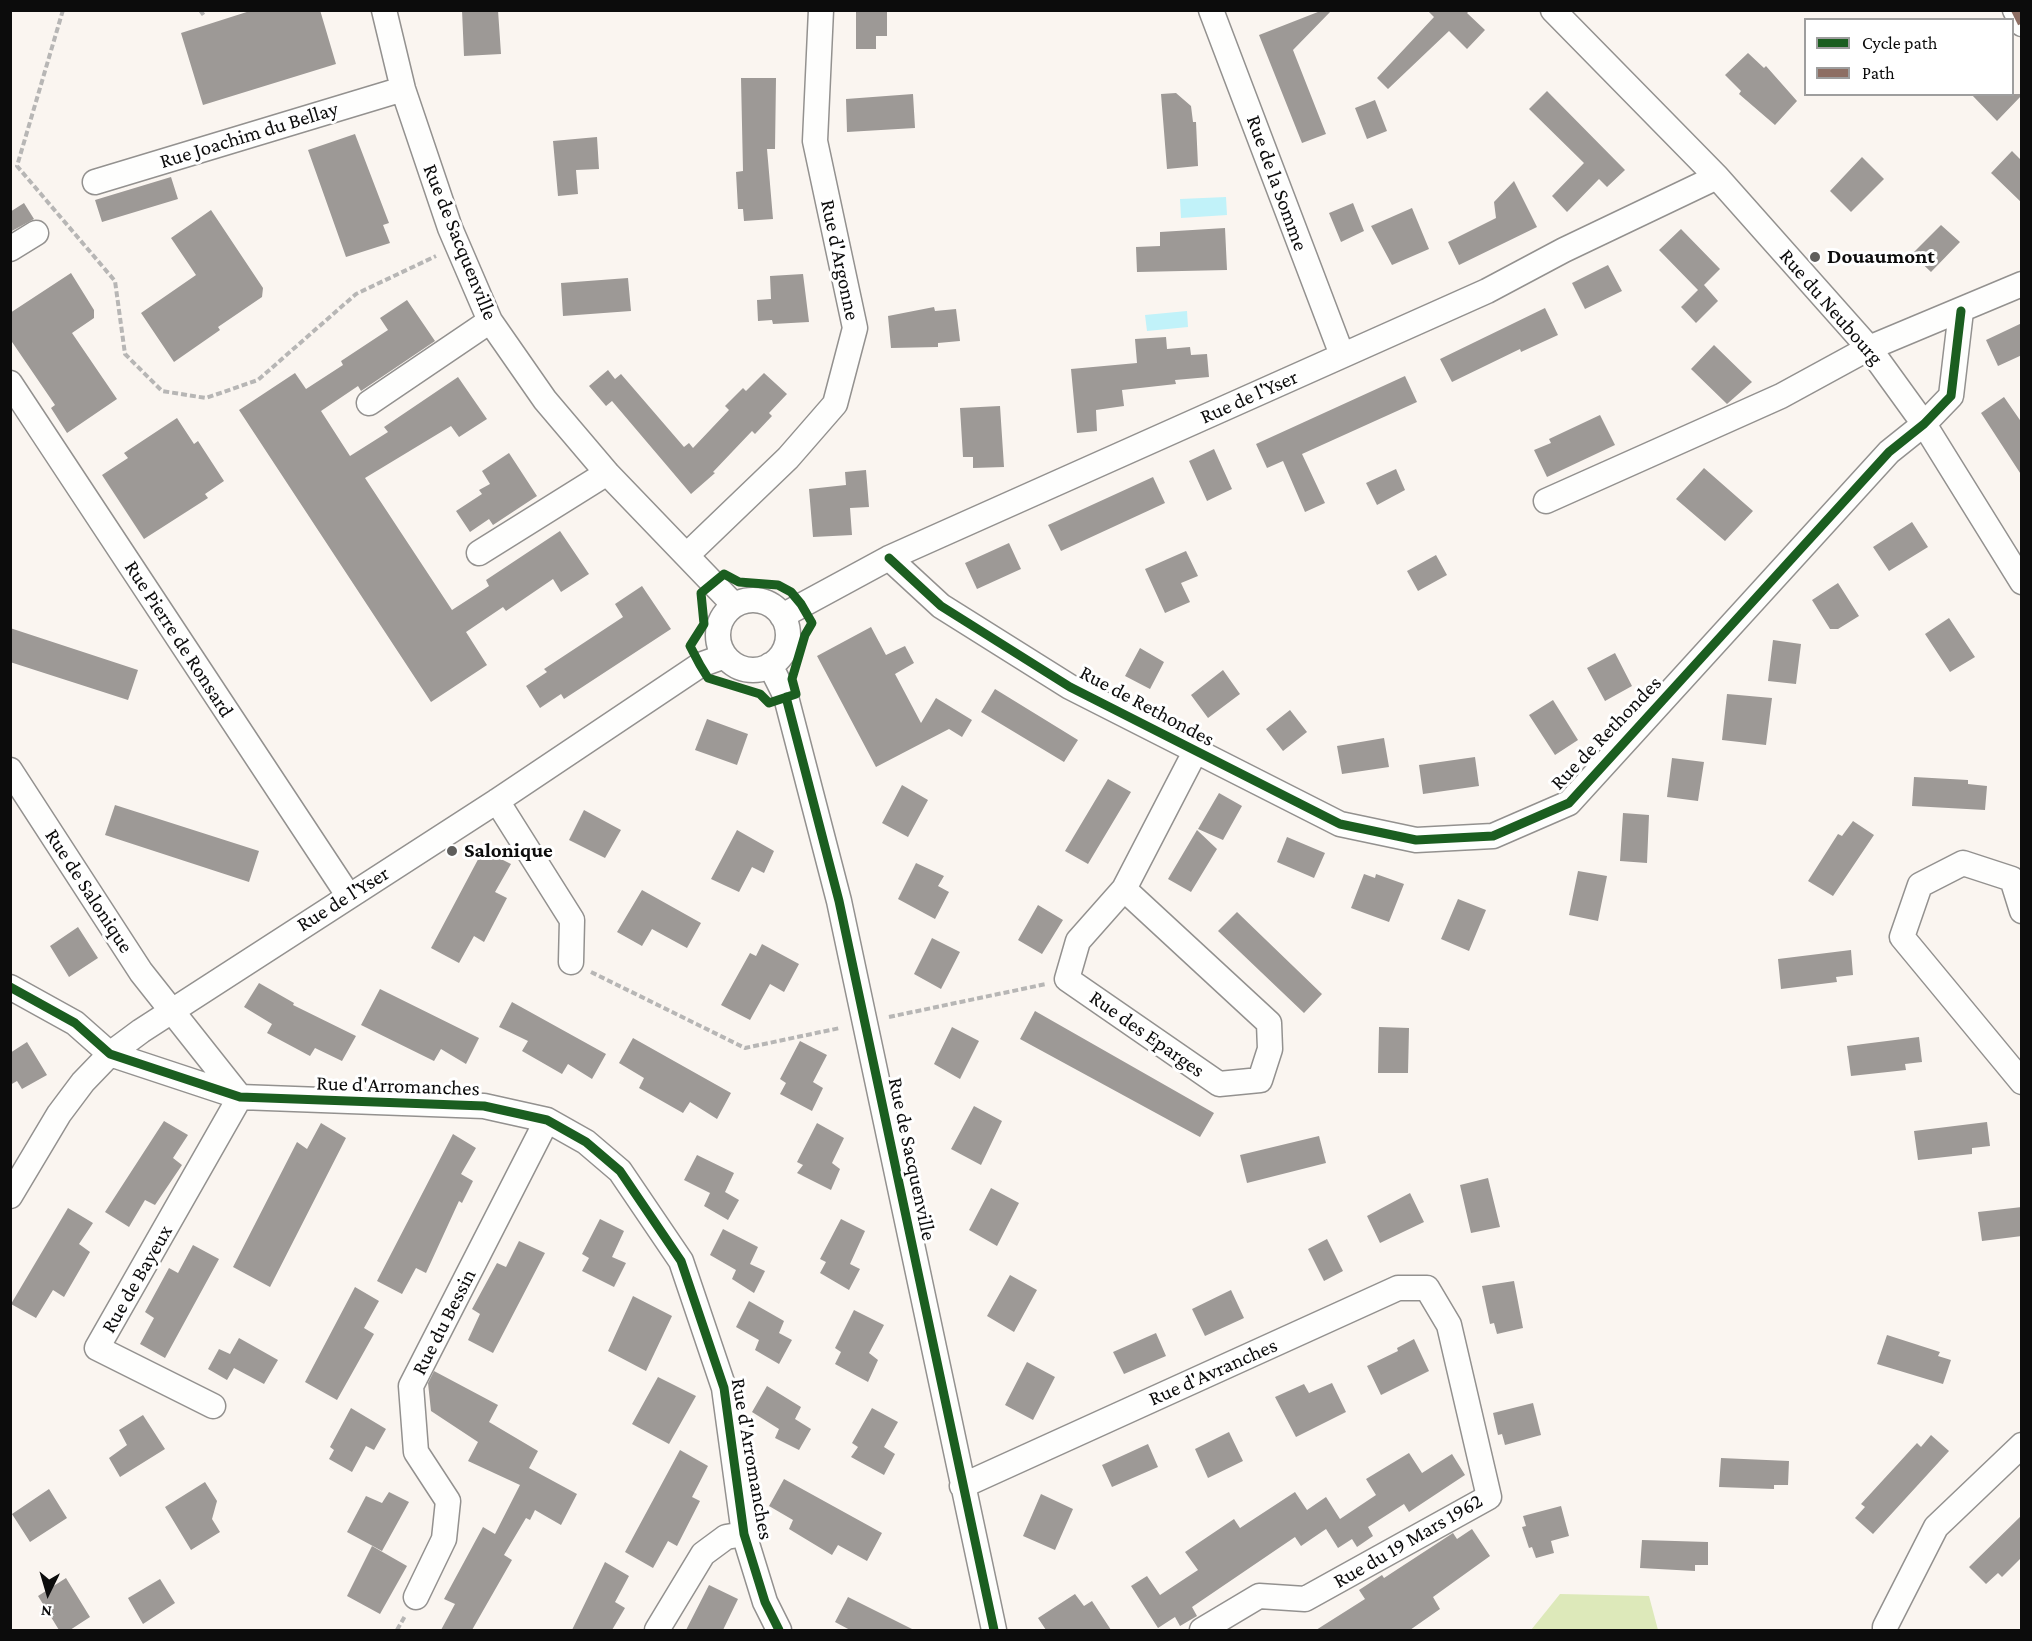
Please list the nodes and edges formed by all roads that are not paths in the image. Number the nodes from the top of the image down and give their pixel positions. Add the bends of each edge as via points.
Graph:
1 (384, 10) edge
2 (820, 10) edge
3 (1211, 10) edge
4 (1553, 10) edge
5 (2015, 10) edge
6 (2022, 24) edge
7 (403, 89) junction
8 (1717, 177) junction
9 (95, 182) dead end
10 (36, 233) dead end
11 (10, 249) edge
12 (2022, 284) edge
13 (1961, 311) junction
14 (490, 321) junction
15 (1869, 348) junction
16 (1342, 355) junction
17 (10, 383) edge
18 (369, 404) dead end
19 (1924, 424) junction
20 (607, 473) junction
21 (1546, 501) dead end
22 (479, 553) dead end
23 (687, 555) junction
24 (889, 558) junction
25 (2022, 582) edge
26 (734, 605) junction
27 (782, 616) junction
28 (726, 656) junction
29 (770, 665) junction
30 (1195, 752) junction
31 (10, 770) edge
32 (496, 801) junction
33 (1124, 889) junction
34 (348, 895) junction
35 (2022, 911) edge
36 (571, 962) road end
37 (10, 987) edge
38 (169, 1011) junction
39 (110, 1054) junction
40 (2022, 1082) edge
41 (240, 1097) junction
42 (547, 1120) junction
43 (10, 1196) edge
44 (1449, 1325) joint
45 (213, 1406) dead end
46 (2022, 1445) edge
47 (962, 1486) junction
48 (744, 1534) junction
49 (416, 1597) dead end
50 (657, 1630) edge
51 (779, 1630) edge
52 (994, 1630) edge
53 (1202, 1630) edge
54 (1885, 1630) edge

1 - 7 street, Rue de Sacquenville
2 - 23 street, Rue d'Argonne via 815,141 855,328 835,404 788,458
3 - 16 street, Rue de la Somme
4 - 8 street, Rue du Neubourg
5 - 6 street
7 - 9 street, Rue Joachim du Bellay
7 - 14 street, Rue de Sacquenville via 458,246
8 - 15 street, Rue du Neubourg
8 - 16 street, Rue de l'Yser via 1487,291
10 - 11 street
12 - 13 street
13 - 15 street
13 - 19 street, Rue de Rethondes via 1951,396
14 - 18 street
14 - 20 street, Rue de Sacquenville via 545,400
15 - 19 street, Rue du Neubourg
15 - 21 street via 1781,396
16 - 24 street, Rue de l'Yser
17 - 34 street, Rue Pierre de Ronsard
19 - 25 street, Rue du Neubourg
19 - 30 street, Rue de Rethondes via 1889,452 1569,803 1493,836 1416,840 1340,824
20 - 22 street
20 - 23 street, Rue de Sacquenville
23 - 26 street, Rue de Sacquenville
24 - 27 street, Rue de l'Yser
24 - 30 street, Rue de Rethondes via 941,606 1070,687
26 - 27 street via 756,600 768,603
26 - 28 street via 726,613 718,635
27 - 29 street via 788,640 784,651
28 - 29 street via 745,669
28 - 32 street, Rue de l'Yser via 700,665
29 - 47 street, Rue de Sacquenville via 786,697 839,901
30 - 33 street, Rue des Eparges
31 - 38 street, Rue de Salonique
32 - 34 street, Rue de l'Yser
32 - 36 street via 572,920
33 - 33 street, Rue des Eparges via 1269,1023 1270,1049 1260,1080 1219,1084 1067,979 1078,940
34 - 38 street, Rue de l'Yser
35 - 40 street via 2012,879 1963,863 1920,885 1902,937
37 - 39 street via 75,1023
38 - 39 street, Rue de l'Yser
38 - 41 street, Rue de Salonique
39 - 41 street, Rue d'Arromanches
39 - 43 street, Rue de l'Yser via 59,1114
41 - 42 street, Rue d'Arromanches via 484,1106
41 - 45 street, Rue de Bayeux via 97,1348
42 - 48 street, Rue d'Arromanches via 586,1142 620,1171 681,1261 724,1388
42 - 49 street, Rue du Bessin via 411,1386 416,1452 448,1501 444,1539
44 - 47 street, Rue d'Avranches via 1427,1288 1398,1288
44 - 53 street, Rue du 19 Mars 1962 via 1489,1497 1305,1599 1259,1596
46 - 54 street via 1936,1527
47 - 52 street, Rue de Sacquenville
48 - 50 street via 726,1537 703,1554
48 - 51 street, Rue d'Arromanches via 765,1602

